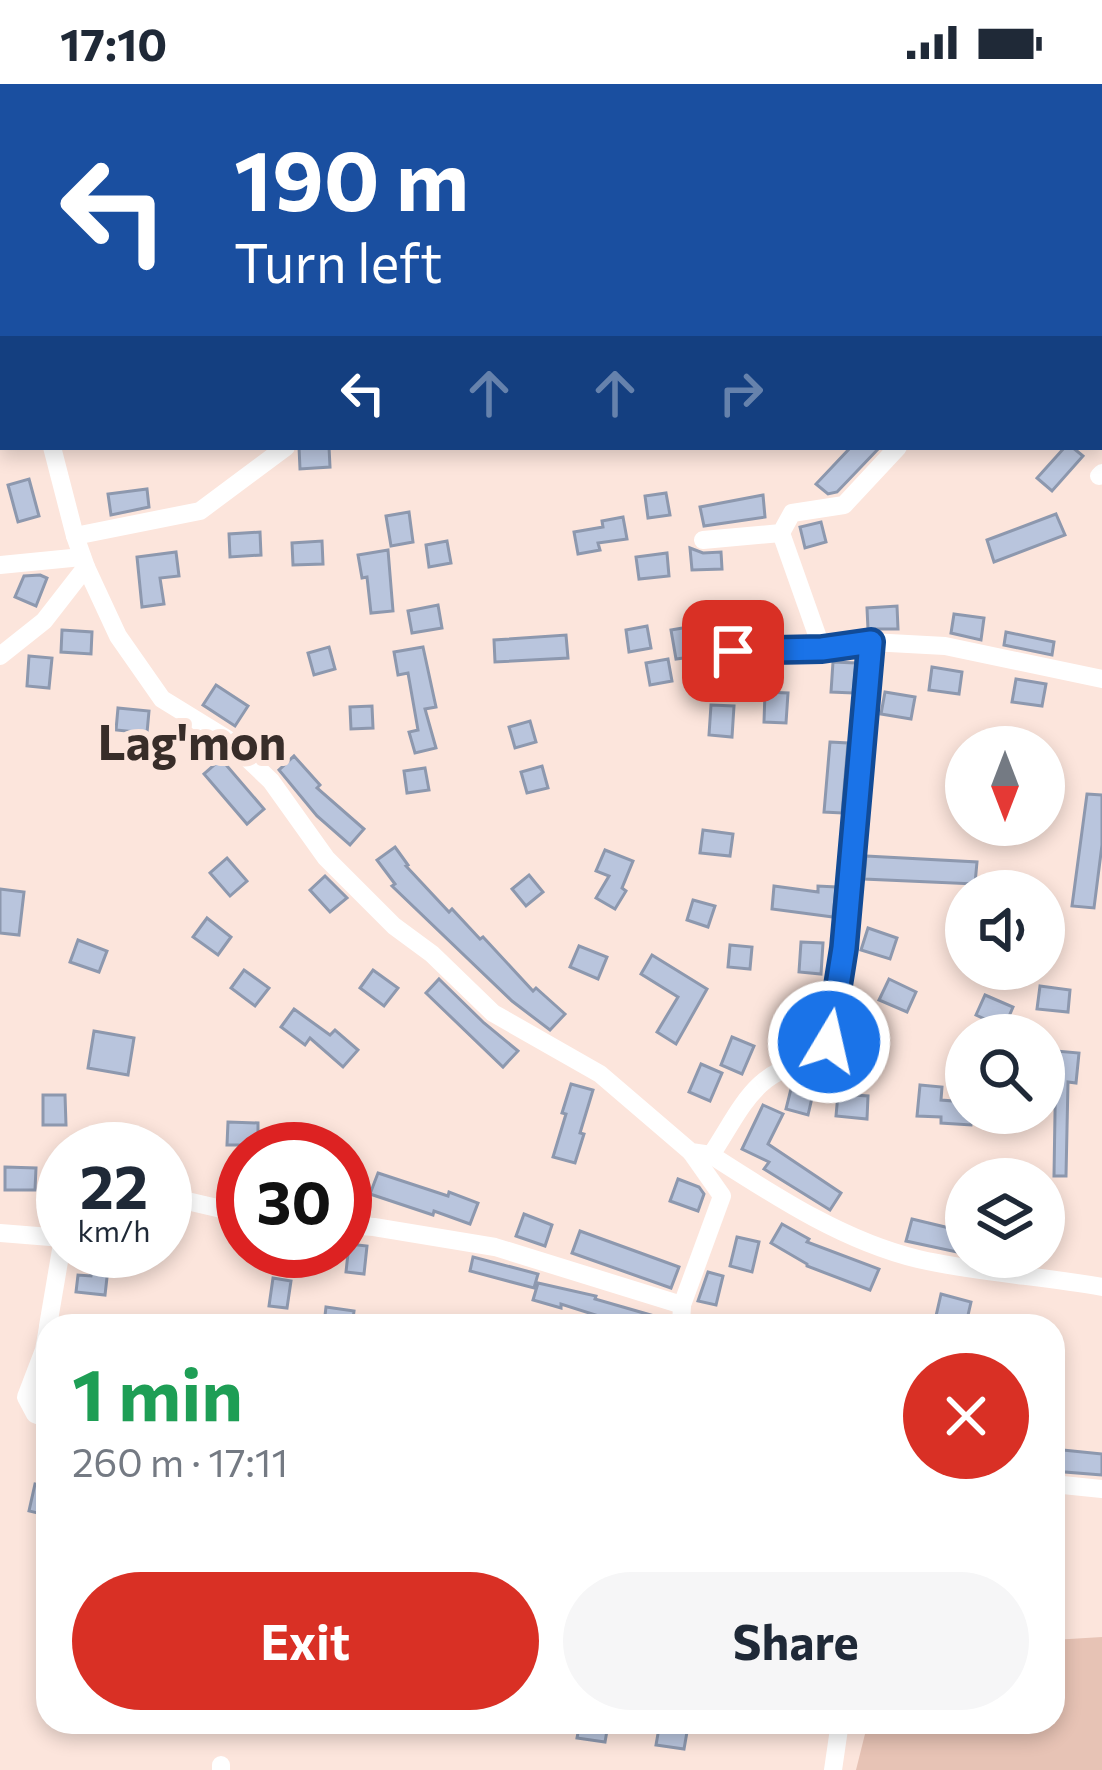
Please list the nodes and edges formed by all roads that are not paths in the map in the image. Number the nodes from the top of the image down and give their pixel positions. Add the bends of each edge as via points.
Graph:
1 (53, 450) edge
2 (282, 450) edge
3 (895, 450) edge
4 (781, 532) junction
5 (74, 536) junction
6 (704, 541) dead end
7 (84, 562) junction
8 (0, 565) edge
9 (871, 642) junction
10 (822, 649) junction
11 (733, 651) dead end
12 (0, 656) edge
13 (1102, 679) edge
14 (701, 1153) junction
15 (372, 1227) edge
16 (0, 1233) edge
17 (36, 1236) edge
18 (56, 1278) edge
19 (1102, 1287) edge
20 (682, 1305) junction
21 (50, 1314) edge
22 (682, 1314) edge
23 (36, 1371) edge
24 (36, 1414) edge
25 (1065, 1485) edge
26 (1102, 1489) edge
27 (838, 1734) edge
28 (833, 1770) edge

1 - 5 street
2 - 5 street via 200,511
3 - 4 street via 844,505 792,513
4 - 6 street
4 - 10 street
5 - 7 street
7 - 8 street
7 - 12 street via 44,621
7 - 14 street via 118,636 162,699 227,739 272,781 326,858 394,926 493,1013 599,1074
9 - 10 street
9 - 13 street via 945,646
9 - 14 street via 829,1042 814,1062 789,1064 761,1081
10 - 11 street
14 - 19 street via 840,1231 915,1258
14 - 20 street via 722,1196
15 - 20 street via 495,1247
16 - 17 street
18 - 21 street
20 - 22 street
23 - 24 street via 26,1397
25 - 26 street
27 - 28 street

